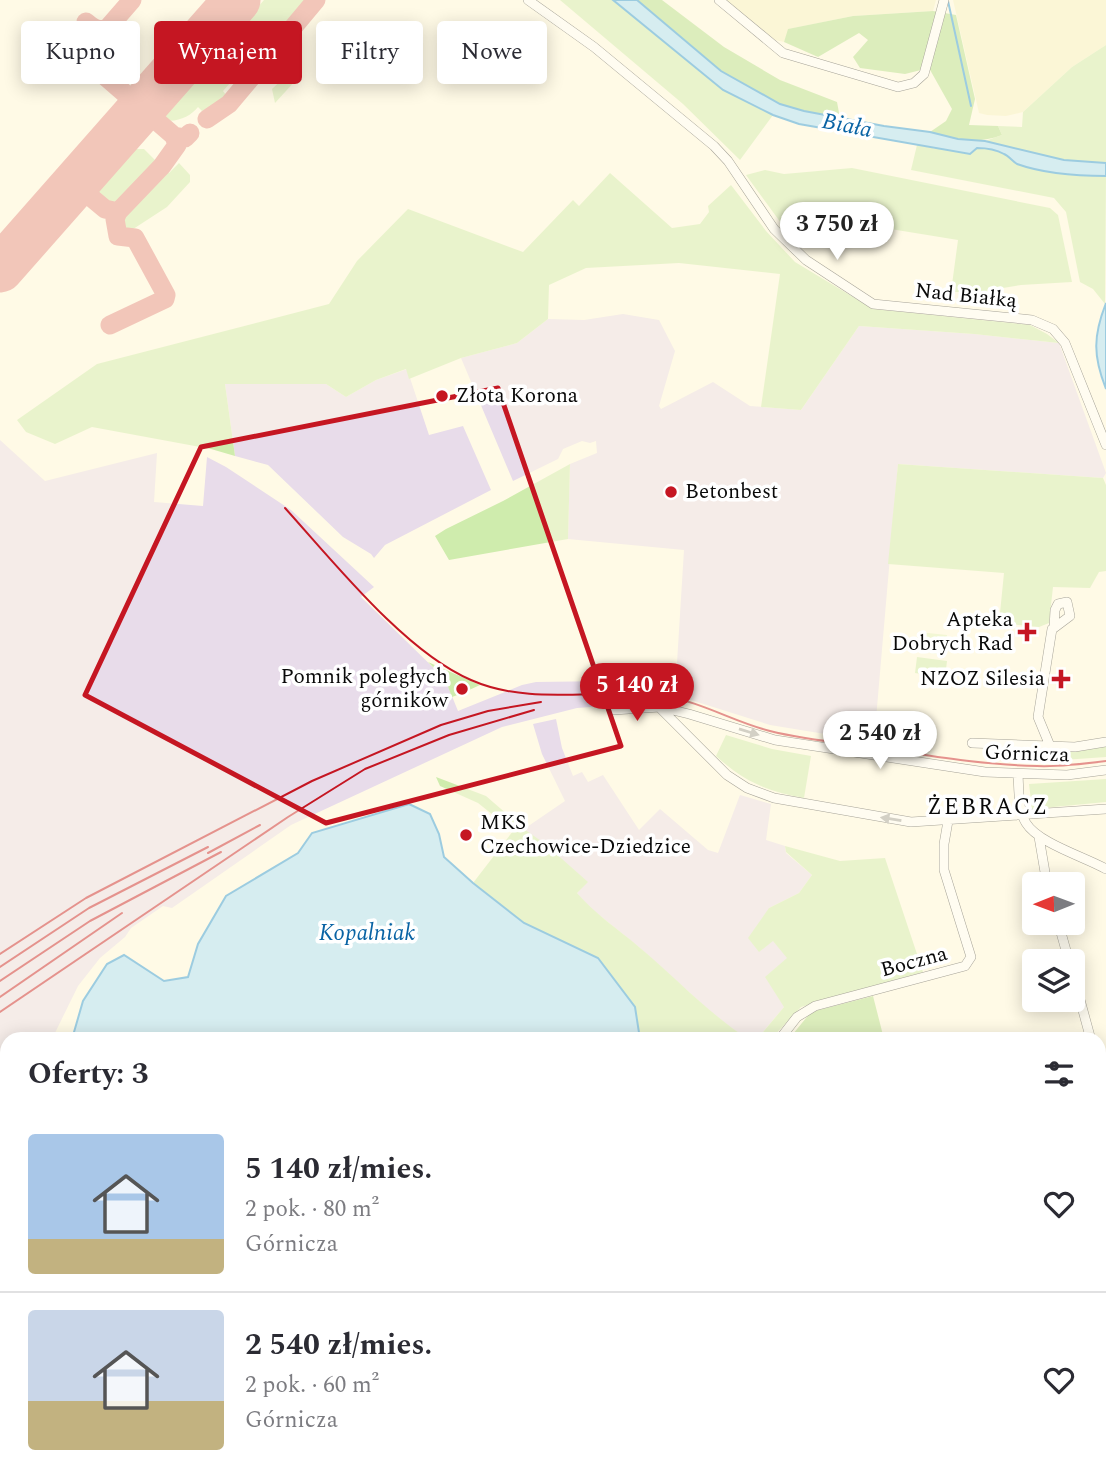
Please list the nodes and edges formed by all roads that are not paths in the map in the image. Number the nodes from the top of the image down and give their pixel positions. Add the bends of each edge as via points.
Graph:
1 (528, 0) edge
2 (719, 0) edge
3 (944, 0) edge
4 (1106, 445) edge
5 (1054, 628) dead end
6 (661, 682) dead end
7 (660, 707) junction
8 (613, 710) dead end
9 (1106, 742) edge
10 (972, 743) dead end
11 (1050, 746) junction
12 (1106, 770) edge
13 (1018, 774) junction
14 (1106, 809) edge
15 (1022, 814) junction
16 (948, 821) junction
17 (1039, 837) junction
18 (1106, 869) edge
19 (1045, 872) edge
20 (1083, 1012) edge
21 (785, 1032) edge
22 (1089, 1032) edge

1 - 4 street, Nad Białką via 594,47 714,146 774,229 806,260 873,304 1032,320 1053,329 1065,343
2 - 3 street via 783,53 898,87 914,83 924,74
5 - 11 street via 1038,717
6 - 7 street
7 - 8 street, Górnicza
7 -> 13 street, Górnicza via 775,740
16 -> 7 street via 911,822 833,810 747,788 727,775
9 - 11 street
10 - 11 street
12 - 13 street, Górnicza
13 - 15 street
14 - 15 street
15 - 16 street
15 - 17 street
16 - 21 street, Boczna via 944,870 969,963 815,1006 797,1017
17 - 18 street
17 - 19 street
20 - 22 street

